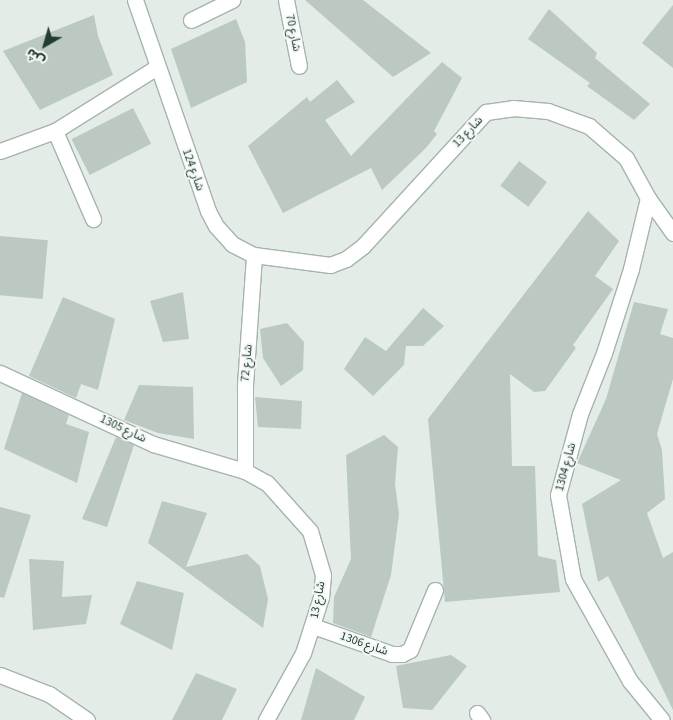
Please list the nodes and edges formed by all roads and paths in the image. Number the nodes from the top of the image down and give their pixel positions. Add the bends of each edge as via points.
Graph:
1 (135, 0) edge
2 (232, 0) edge
3 (286, 0) edge
4 (191, 20) dead end
5 (300, 66) dead end
6 (157, 67) junction
7 (55, 131) junction
8 (0, 151) edge
9 (648, 198) junction
10 (93, 219) dead end
11 (673, 233) edge
12 (254, 255) junction
13 (3, 373) edge
14 (245, 471) junction
15 (435, 590) dead end
16 (313, 626) junction
17 (0, 675) edge
18 (87, 720) edge
19 (266, 720) edge
20 (662, 720) edge

1 - 6 street, شارع 124
2 - 4 street
3 - 5 street, شارع 70
6 - 7 street
6 - 12 street, شارع 124 via 212,219 232,244
7 - 8 street
7 - 10 street
9 - 11 street, شارع 13
9 - 12 street, شارع 13 via 626,158 589,126 548,111 513,108 486,112 363,246 346,259 330,265
9 - 20 street, شارع 1304 via 631,269 580,414 558,495 573,579 630,681
12 - 14 street, شارع 72 via 245,385
13 - 14 street, شارع 1305 via 153,444
14 - 16 street, شارع 13 via 267,483 310,531 323,575
15 - 16 street, شارع 1306 via 410,650 402,654 392,654
16 - 19 street, شارع 13 via 303,653
17 - 18 street via 49,694

